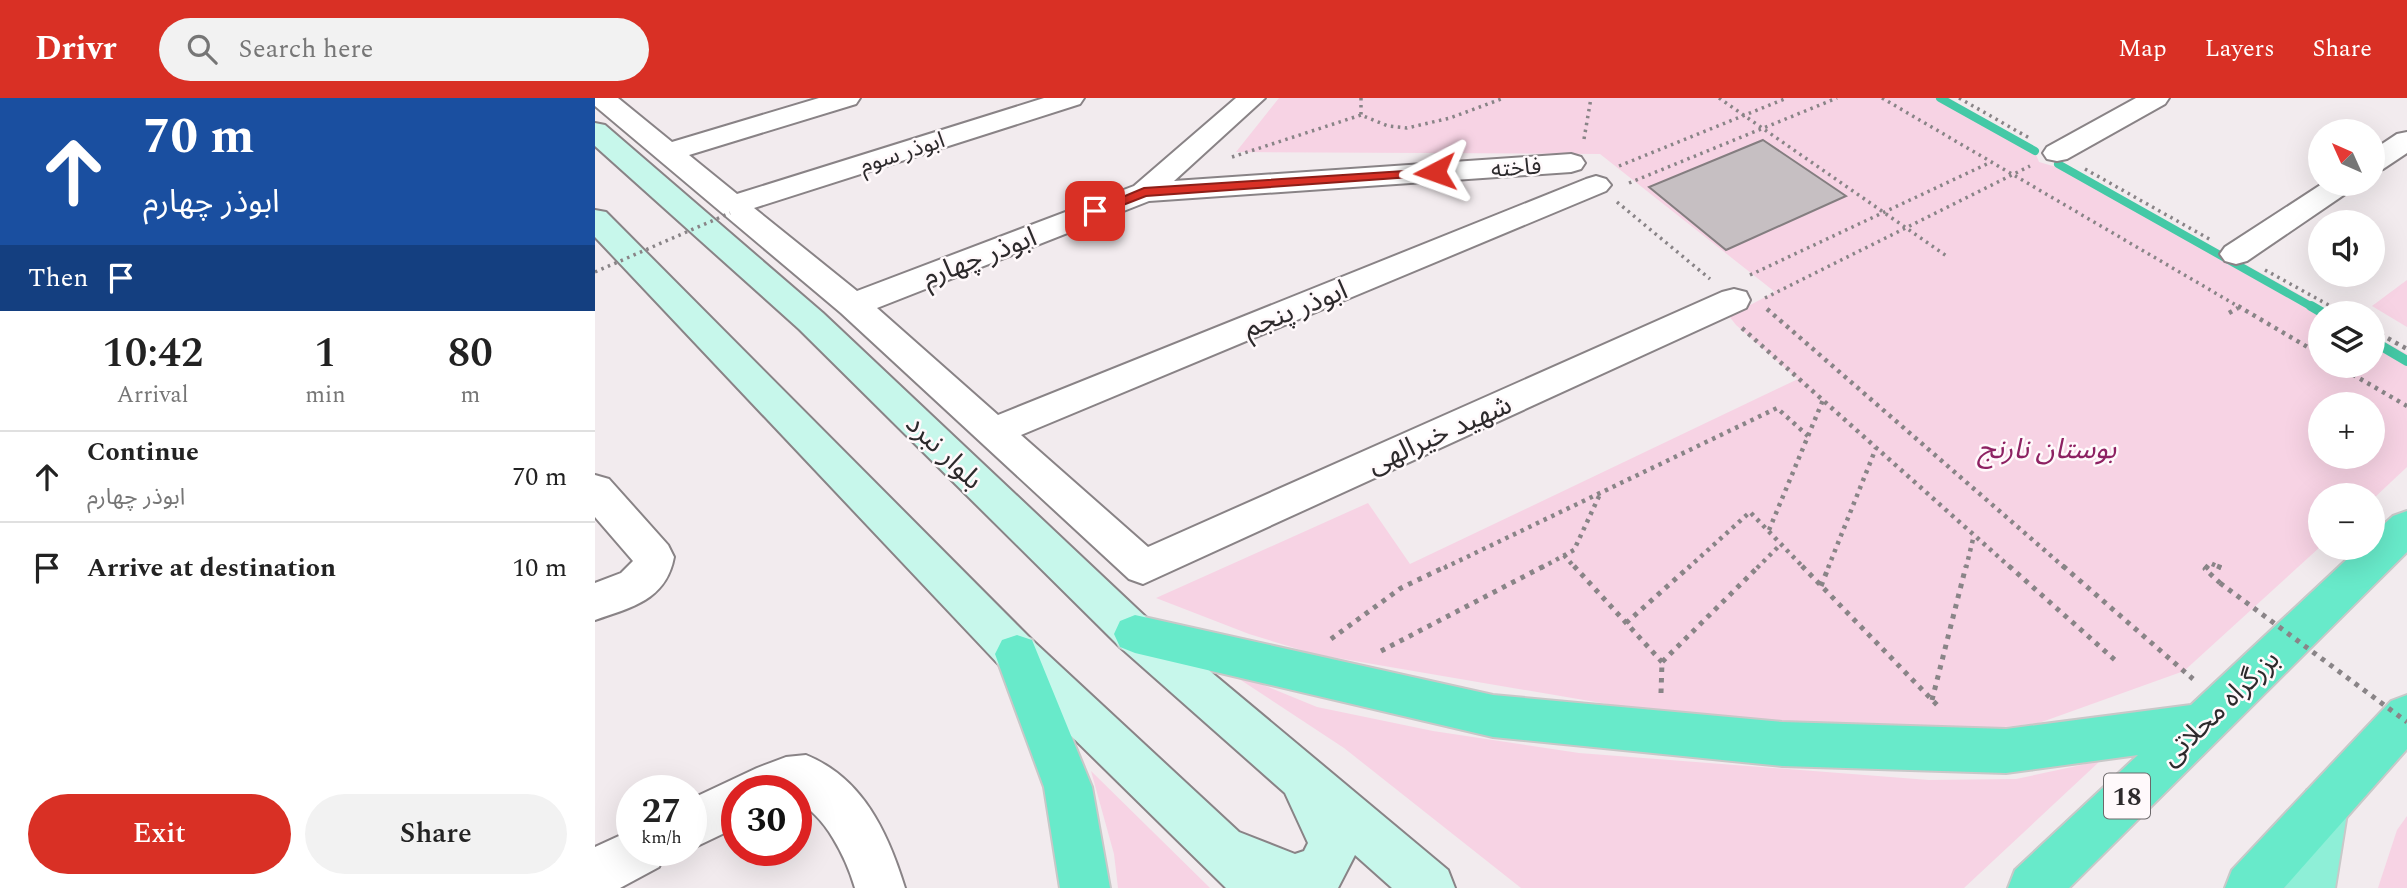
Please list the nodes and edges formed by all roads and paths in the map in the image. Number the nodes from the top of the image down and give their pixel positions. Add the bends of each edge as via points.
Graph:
1 (602, 98) edge
2 (847, 98) edge
3 (1072, 98) edge
4 (1252, 98) edge
5 (1361, 98) edge
6 (1504, 98) edge
7 (1591, 98) edge
8 (1719, 98) edge
9 (1787, 98) edge
10 (1837, 98) edge
11 (1882, 98) edge
12 (1959, 98) edge
13 (2156, 98) edge
14 (1361, 115) junction
15 (1744, 115) junction
16 (1763, 128) junction
17 (595, 131) edge
18 (2407, 140) edge
19 (668, 152) junction
20 (2057, 153) junction
21 (2385, 155) edge
22 (1220, 161) dead end
23 (1571, 163) joint
24 (1990, 163) junction
25 (2011, 176) junction
26 (1601, 189) junction
27 (1144, 192) junction
28 (2323, 196) edge
29 (731, 209) junction
30 (1884, 212) junction
31 (595, 219) edge
32 (2100, 227) junction
33 (1906, 228) junction
34 (2092, 232) dead end
35 (2144, 253) junction
36 (2236, 254) junction
37 (2137, 256) dead end
38 (1948, 257) dead end
39 (595, 272) edge
40 (2189, 279) junction
41 (2182, 283) dead end
42 (1728, 294) junction
43 (2321, 301) edge
44 (853, 305) junction
45 (2238, 308) junction
46 (2229, 313) dead end
47 (2289, 337) junction
48 (2385, 337) edge
49 (2280, 342) dead end
50 (2308, 348) edge
51 (2407, 349) edge
52 (2359, 378) edge
53 (1822, 400) junction
54 (2407, 406) edge
55 (993, 432) junction
56 (1808, 436) junction
57 (1876, 447) junction
58 (595, 491) edge
59 (1602, 491) junction
60 (2407, 527) edge
61 (1769, 530) junction
62 (1974, 535) junction
63 (1781, 544) junction
64 (1564, 555) junction
65 (2225, 569) dead end
66 (1821, 586) junction
67 (595, 602) edge
68 (1626, 623) junction
69 (1135, 634) junction
70 (1320, 647) dead end
71 (1017, 654) junction
72 (1372, 655) dead end
73 (2115, 660) dead end
74 (1662, 662) junction
75 (1661, 696) dead end
76 (1932, 700) junction
77 (2211, 715) junction
78 (1947, 716) dead end
79 (2407, 716) edge
80 (2407, 722) edge
81 (1295, 769) junction
82 (812, 783) edge
83 (2324, 807) junction
84 (1220, 849) junction
85 (616, 863) edge
86 (595, 874) edge
87 (880, 888) edge
88 (1085, 888) edge
89 (1262, 888) edge
90 (1430, 888) edge
91 (2033, 888) edge
92 (2250, 888) edge
93 (2310, 888) edge

1 - 19 street
2 - 19 street
3 - 29 street, ابوذر سوم
4 - 27 street
5 - 14 path
6 - 14 path via 1451,117 1400,128
7 - 23 path via 1579,170
8 - 15 path
9 - 15 path
10 - 16 path
11 - 24 path
12 - 20 path
13 - 20 street
14 - 22 path
15 - 16 path
15 - 26 path via 1588,178
16 - 26 path
16 - 30 path
17 - 69 main road, بلوار نبرد via 811,321
18 - 21 street
19 - 29 street
20 - 25 path
20 - 36 path
23 - 27 street, فاخته
24 - 25 path
24 - 30 path
25 - 32 path
25 - 33 path
26 - 42 path
26 - 55 street, ابوذر پنجم
27 - 44 street, ابوذر چهارم
28 - 36 street
29 - 39 path, bridge
29 - 44 street
30 - 33 path
30 - 42 path
31 - 71 main road
32 - 34 path
32 - 35 path
33 - 38 path
33 - 77 path via 1758,301
35 - 37 path
35 - 40 path
36 - 43 path
40 - 41 path
40 - 45 path
42 - 53 path via 1744,309 1729,316
42 - 55 street, شهید خیرالهی via 1143,566
44 - 55 street
45 - 46 path
45 - 47 path
47 - 49 path
47 - 50 path
48 - 51 path
52 - 54 path
53 - 56 path
53 - 57 path
56 - 59 path via 1777,408
56 - 61 path
57 - 62 path
57 - 66 path
58 - 67 street via 654,558 651,572 636,585
59 - 64 path via 1574,550
59 - 70 path via 1401,588
60 - 77 highway, بزرگراه محلاتی / 18
61 - 63 path
61 - 68 path via 1750,512
62 - 73 path
62 - 76 path
63 - 66 path
63 - 74 path
64 - 68 path
64 - 72 path
65 - 80 path, bridge via 2210,563 2205,569
66 - 76 path
68 - 74 path
69 - 77 highway via 1493,716 1782,744 2006,751
69 - 81 main road, بلوار نبرد
71 - 84 main road
71 - 88 highway via 1068,788
74 - 75 path
76 - 78 path
77 - 91 highway, بزرگراه محلاتی / 18
79 - 83 highway
81 - 84 main road via 1329,827 1334,847 1320,871 1295,879
81 - 90 main road, بلوار نبرد
82 - 87 street via 834,800 869,850
83 - 92 highway
83 - 93 main road
84 - 89 main road
85 - 86 street

